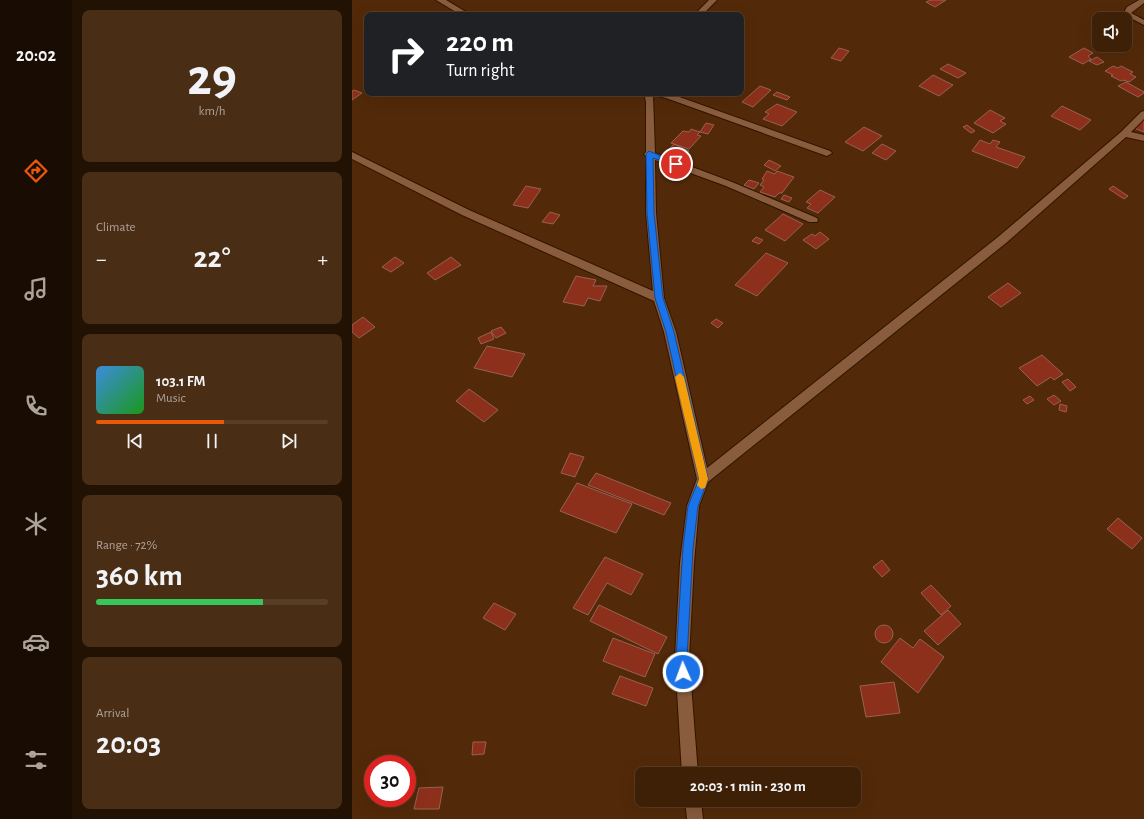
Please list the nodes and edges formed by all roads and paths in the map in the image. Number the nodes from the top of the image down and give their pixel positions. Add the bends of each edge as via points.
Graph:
1 (440, 0) edge
2 (713, 0) edge
3 (1144, 0) edge
4 (462, 12) edge
5 (701, 12) edge
6 (1144, 24) edge
7 (649, 96) edge
8 (668, 96) edge
9 (1144, 114) edge
10 (1124, 134) junction
11 (1144, 138) edge
12 (827, 153) dead end
13 (649, 154) junction
14 (352, 155) edge
15 (813, 220) dead end
16 (659, 298) junction
17 (704, 479) junction
18 (690, 767) edge
19 (694, 807) edge
20 (695, 819) edge

1 - 4 street
2 - 5 street
3 - 6 street via 1127,14
7 - 13 street
8 - 12 street
9 - 10 street
10 - 11 street
10 - 17 street via 1002,240
13 - 15 street via 729,184
13 - 16 street via 650,213
14 - 16 street via 532,244
16 - 17 street via 670,332
17 - 18 street via 693,506 682,658
19 - 20 street

